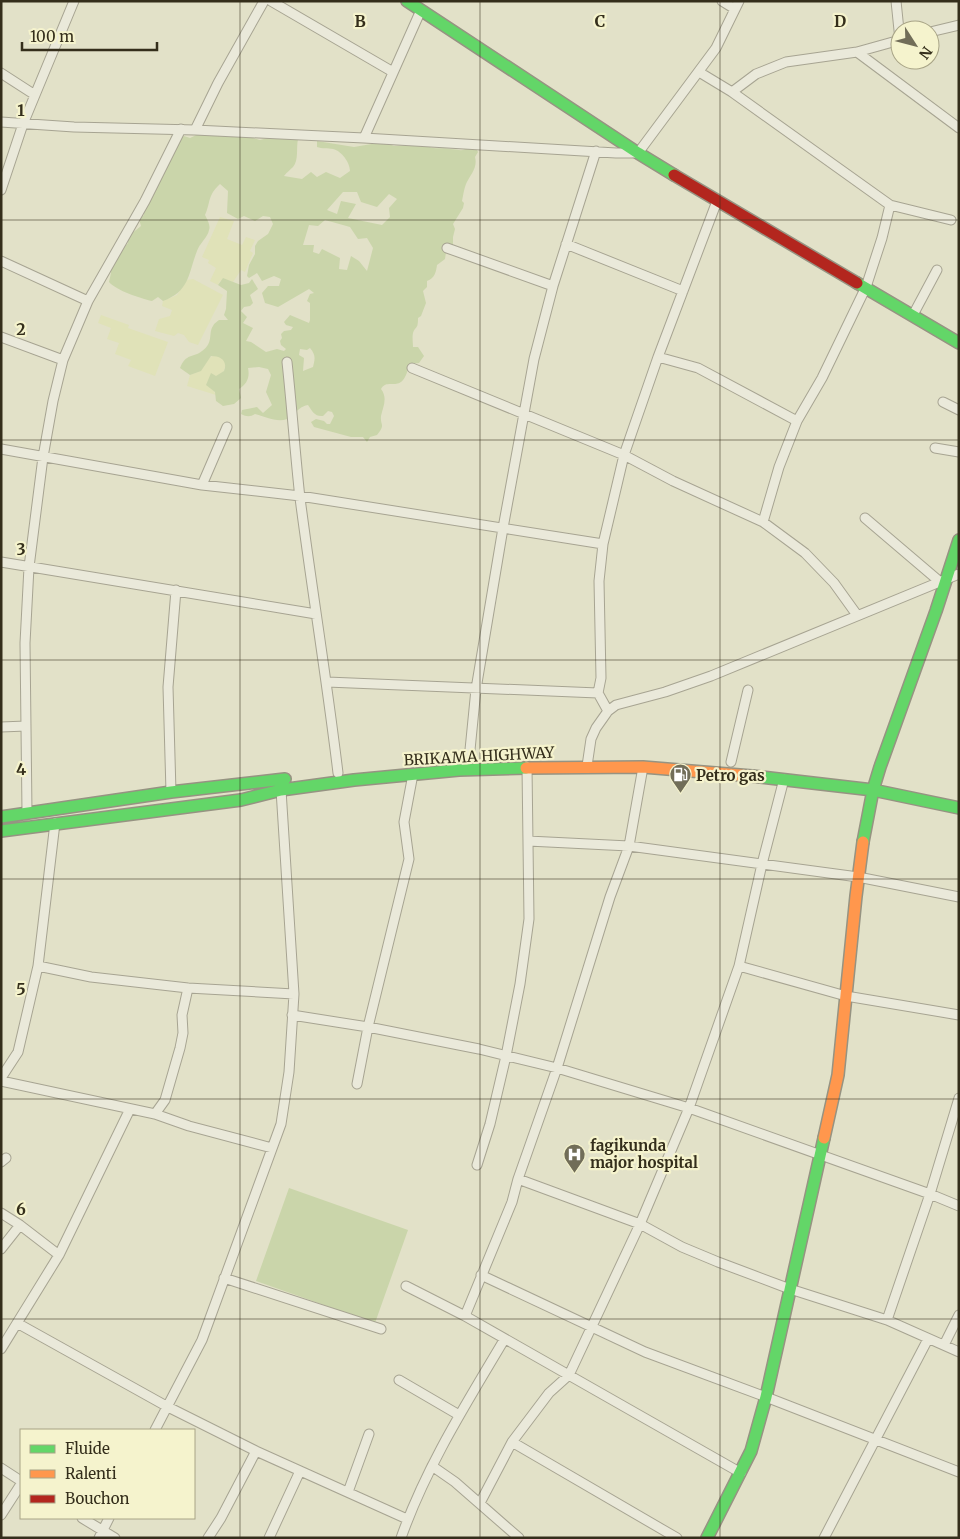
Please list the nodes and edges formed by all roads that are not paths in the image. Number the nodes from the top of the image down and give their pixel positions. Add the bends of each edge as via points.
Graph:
1 (74, 1) edge
2 (264, 1) edge
3 (271, 1) edge
4 (722, 1) edge
5 (896, 1) edge
6 (415, 5) edge
7 (737, 5) edge
8 (898, 20) edge
9 (959, 26) edge
10 (940, 30) edge
11 (890, 43) edge
12 (857, 52) junction
13 (393, 72) junction
14 (699, 72) junction
15 (1, 73) edge
16 (732, 92) junction
17 (35, 95) junction
18 (1, 122) edge
19 (23, 124) junction
20 (959, 128) edge
21 (181, 130) junction
22 (194, 130) junction
23 (364, 138) junction
24 (596, 151) junction
25 (638, 153) junction
26 (1, 190) edge
27 (717, 201) junction
28 (890, 205) junction
29 (951, 220) dead end
30 (566, 244) junction
31 (447, 248) dead end
32 (1, 261) edge
33 (937, 270) dead end
34 (553, 286) junction
35 (866, 287) junction
36 (683, 291) junction
37 (88, 301) junction
38 (913, 315) junction
39 (1, 337) edge
40 (959, 343) edge
41 (658, 356) junction
42 (63, 360) junction
43 (288, 362) dead end
44 (412, 368) dead end
45 (943, 402) dead end
46 (959, 410) edge
47 (524, 414) junction
48 (797, 421) junction
49 (227, 427) dead end
50 (935, 448) dead end
51 (1, 449) edge
52 (959, 452) edge
53 (624, 455) junction
54 (43, 457) junction
55 (202, 484) junction
56 (300, 496) junction
57 (865, 518) dead end
58 (763, 522) junction
59 (503, 528) junction
60 (959, 540) edge
61 (603, 544) junction
62 (1, 562) edge
63 (29, 567) junction
64 (949, 577) edge
65 (176, 590) junction
66 (316, 614) junction
67 (857, 615) junction
68 (328, 682) junction
69 (476, 689) junction
70 (748, 690) dead end
71 (598, 693) junction
72 (608, 711) junction
73 (26, 726) junction
74 (1, 727) edge
75 (505, 757) dead end
76 (585, 759) junction
77 (469, 760) junction
78 (527, 760) junction
79 (704, 760) dead end
80 (732, 762) dead end
81 (769, 766) dead end
82 (644, 767) junction
83 (338, 773) junction
84 (413, 774) junction
85 (784, 779) junction
86 (240, 784) junction
87 (874, 785) junction
88 (281, 790) junction
89 (171, 792) junction
90 (959, 797) edge
91 (241, 800) junction
92 (959, 808) edge
93 (27, 812) junction
94 (1, 817) edge
95 (54, 823) junction
96 (1, 831) edge
97 (528, 841) junction
98 (630, 846) junction
99 (762, 864) junction
100 (858, 877) junction
101 (959, 897) edge
102 (38, 966) junction
103 (738, 966) junction
104 (188, 988) junction
105 (294, 994) junction
106 (846, 996) junction
107 (959, 1015) edge
108 (292, 1016) junction
109 (368, 1027) junction
110 (506, 1056) junction
111 (557, 1068) junction
112 (1, 1079) edge
113 (357, 1084) dead end
114 (959, 1098) edge
115 (689, 1108) junction
116 (130, 1109) junction
117 (155, 1114) junction
118 (272, 1148) junction
119 (820, 1155) junction
120 (477, 1164) dead end
121 (518, 1178) junction
122 (930, 1194) junction
123 (959, 1206) edge
124 (1, 1213) edge
125 (640, 1224) junction
126 (20, 1225) junction
127 (1, 1249) edge
128 (59, 1255) junction
129 (481, 1275) junction
130 (224, 1278) junction
131 (406, 1286) dead end
132 (790, 1289) junction
133 (959, 1315) edge
134 (465, 1316) junction
135 (887, 1320) junction
136 (17, 1323) junction
137 (591, 1327) junction
138 (381, 1329) dead end
139 (928, 1339) junction
140 (504, 1340) junction
141 (944, 1346) junction
142 (1, 1349) edge
143 (959, 1352) edge
144 (569, 1375) junction
145 (399, 1380) dead end
146 (766, 1397) junction
147 (168, 1407) junction
148 (459, 1415) junction
149 (156, 1429) edge
150 (369, 1434) dead end
151 (877, 1440) junction
152 (512, 1442) junction
153 (256, 1451) junction
154 (432, 1466) junction
155 (1, 1468) edge
156 (300, 1471) junction
157 (959, 1472) edge
158 (741, 1473) junction
159 (20, 1482) edge
160 (20, 1485) edge
161 (348, 1492) junction
162 (480, 1503) junction
163 (1, 1515) edge
164 (83, 1519) edge
165 (108, 1519) edge
166 (408, 1519) junction
167 (101, 1534) edge
168 (116, 1538) edge
169 (208, 1538) edge
170 (270, 1538) edge
171 (401, 1538) edge
172 (519, 1538) edge
173 (677, 1538) edge
174 (706, 1538) edge
175 (824, 1538) edge

1 - 17 street
2 - 22 street
3 - 13 street
4 - 7 street
5 - 8 street
6 - 13 street
6 - 25 main road
7 - 14 street via 716,48
9 - 10 street
11 - 12 street
12 - 16 street via 786,62 756,74
12 - 20 street
13 - 23 street
14 - 16 street
14 - 25 street
15 - 17 street
16 - 28 street
17 - 19 street
18 - 19 street
19 - 21 street
19 - 26 street
21 - 22 street
21 - 37 street
22 - 23 street
23 - 24 street
24 - 25 street
24 - 30 street
25 - 27 main road
27 - 35 main road
27 - 36 street
28 - 29 street
28 - 35 street
30 - 34 street
30 - 36 street
31 - 34 street
32 - 37 street
33 - 38 street
34 - 47 street
35 - 38 main road
35 - 48 street via 822,378
36 - 41 street
37 - 42 street
38 - 40 main road
39 - 42 street
41 - 48 street via 698,368
41 - 53 street
42 - 54 street
43 - 56 street
44 - 47 street
45 - 46 street
47 - 53 street
47 - 59 street
48 - 58 street
49 - 55 street
50 - 52 street
51 - 54 street
53 - 58 street
53 - 61 street
54 - 55 street
54 - 63 street
55 - 56 street
56 - 59 street
56 - 66 street
57 - 64 street
58 - 67 street via 805,554 834,583
59 - 61 street
59 - 69 street
60 - 64 main road
61 - 71 street via 599,581
62 - 63 street
63 - 65 street
63 - 73 street via 25,643
64 - 67 street
64 - 87 main road
65 - 66 street
65 - 89 street via 168,687
66 - 68 street
67 - 72 street via 711,676 627,701
68 - 69 street
68 - 83 street
69 - 71 street
69 - 77 street
70 - 80 street
71 - 72 street
72 - 76 street via 593,733
73 - 74 street
73 - 93 street
75 - 77 main road, BRIKAMA HIGHWAY
76 - 78 main road, BRIKAMA HIGHWAY
76 - 79 main road, BRIKAMA HIGHWAY
76 - 82 main road, BRIKAMA HIGHWAY
77 - 83 main road, BRIKAMA HIGHWAY
78 - 84 main road, BRIKAMA HIGHWAY
78 - 97 street
81 - 87 main road, BRIKAMA HIGHWAY
82 - 85 main road, BRIKAMA HIGHWAY
82 - 98 street
83 - 86 main road, BRIKAMA HIGHWAY
84 - 88 main road, BRIKAMA HIGHWAY
84 - 109 street via 404,822 409,859
85 - 87 main road, BRIKAMA HIGHWAY
85 - 99 street
86 - 89 main road, BRIKAMA HIGHWAY
86 - 91 main road
87 - 90 main road, BRIKAMA HIGHWAY
87 - 92 main road, BRIKAMA HIGHWAY
87 - 100 main road
88 - 91 main road, BRIKAMA HIGHWAY
88 - 105 street
89 - 93 main road, BRIKAMA HIGHWAY
91 - 95 main road, BRIKAMA HIGHWAY
93 - 94 main road, BRIKAMA HIGHWAY
95 - 96 main road, BRIKAMA HIGHWAY
95 - 102 street
97 - 98 street
97 - 110 street via 529,919
98 - 99 street
98 - 111 street via 610,897
99 - 100 street
99 - 103 street
100 - 101 street
100 - 106 main road
102 - 104 street
102 - 112 street via 18,1052
103 - 106 street
103 - 115 street
104 - 105 street
104 - 117 street via 180,1048 165,1100
105 - 108 street
106 - 107 street
106 - 119 main road via 838,1075
108 - 109 street
108 - 118 street via 289,1072 281,1124
109 - 110 street
109 - 113 street
110 - 111 street
110 - 120 street
111 - 115 street
111 - 121 street
112 - 116 street
114 - 122 street
115 - 119 street
115 - 125 street
116 - 117 street
116 - 128 street
117 - 118 street
118 - 130 street
119 - 122 street
119 - 132 main road
121 - 125 street
121 - 129 street via 512,1202
122 - 123 street
122 - 135 street
124 - 126 street
125 - 132 street via 682,1247
125 - 137 street
126 - 127 street
126 - 128 street
128 - 136 street
129 - 134 street
129 - 137 street
130 - 138 street
130 - 147 street via 202,1340
131 - 134 street
132 - 135 street
132 - 146 main road
133 - 141 street
134 - 140 street
135 - 139 street
136 - 142 street
136 - 147 street
137 - 144 street
137 - 146 street via 645,1352
139 - 141 street
139 - 151 street
140 - 144 street
140 - 148 street
141 - 143 street
144 - 152 street via 550,1393
144 - 158 street
145 - 148 street
146 - 151 street
146 - 158 main road via 751,1452
147 - 149 street
147 - 153 street
148 - 154 street
150 - 161 street
151 - 157 street
151 - 175 street
152 - 162 street
152 - 173 street
153 - 156 street
153 - 169 street
154 - 162 street
154 - 166 street
155 - 159 street
156 - 161 street
156 - 170 street
158 - 174 main road
160 - 163 street
161 - 166 street
162 - 172 street
164 - 167 street
165 - 167 street
166 - 171 street
167 - 168 street

